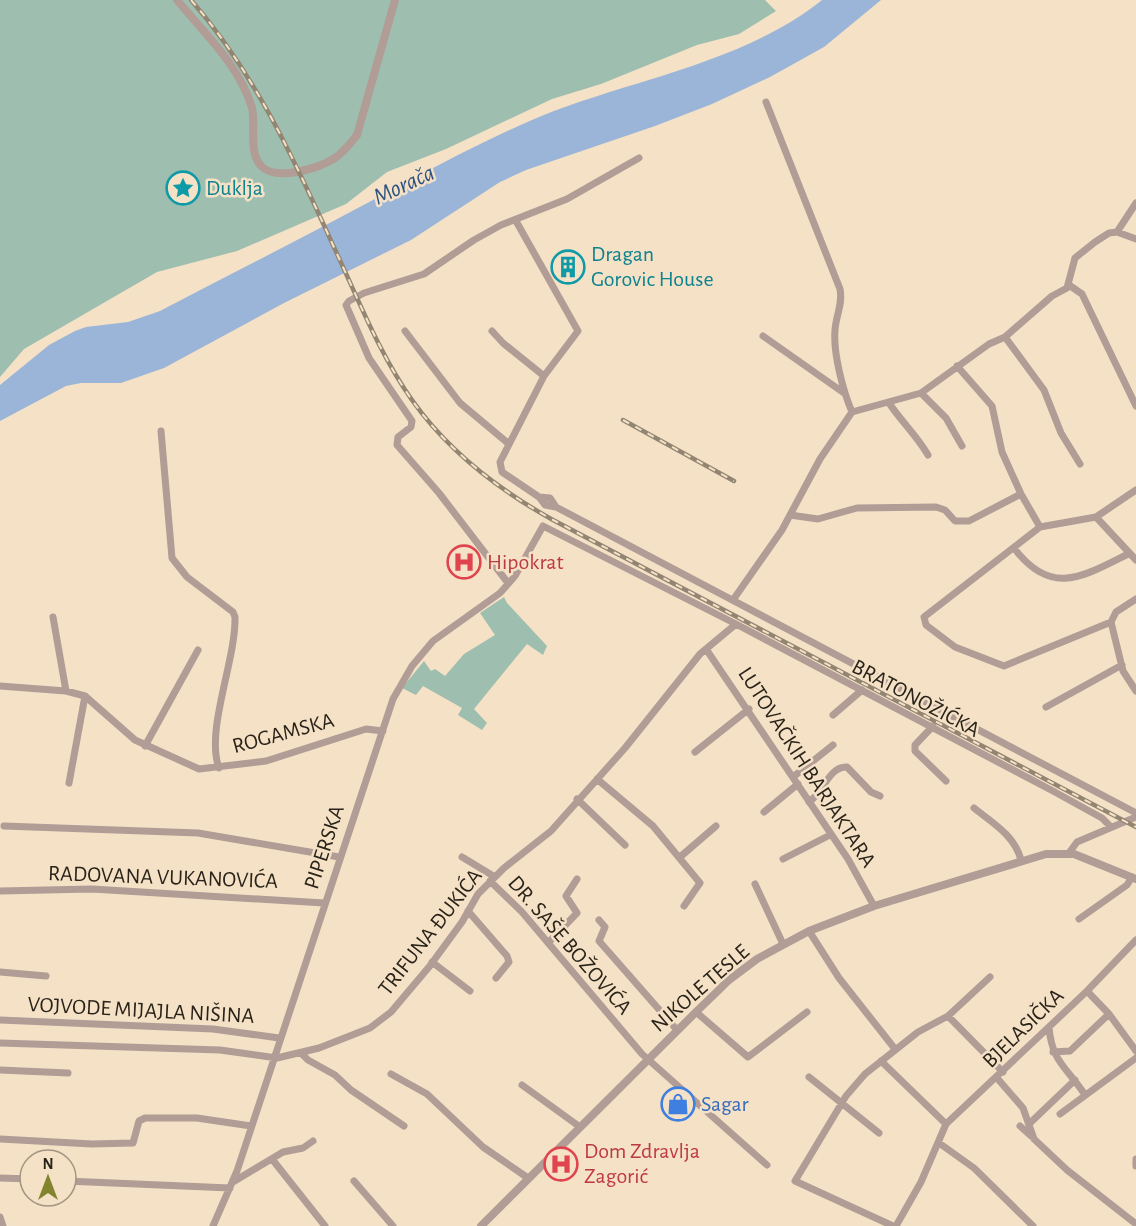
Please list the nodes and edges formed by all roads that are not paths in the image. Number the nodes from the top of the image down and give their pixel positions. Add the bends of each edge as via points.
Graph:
1 (177, 0) edge
2 (394, 0) edge
3 (766, 102) dead end
4 (639, 158) dead end
5 (1136, 203) edge
6 (516, 222) junction
7 (1117, 232) junction
8 (1136, 239) edge
9 (1069, 285) junction
10 (405, 331) dead end
11 (492, 331) dead end
12 (763, 336) dead end
13 (1005, 337) junction
14 (957, 366) junction
15 (544, 376) junction
16 (844, 393) junction
17 (921, 393) junction
18 (889, 403) junction
19 (1136, 406) edge
20 (852, 412) junction
21 (161, 431) dead end
22 (509, 444) junction
23 (962, 446) dead end
24 (928, 455) dead end
25 (1080, 464) dead end
26 (1136, 490) edge
27 (1021, 494) junction
28 (790, 514) junction
29 (1096, 517) junction
30 (1040, 527) junction
31 (1014, 548) junction
32 (1128, 554) junction
33 (1136, 560) edge
34 (508, 583) junction
35 (1136, 599) edge
36 (733, 600) junction
37 (52, 617) dead end
38 (1111, 622) junction
39 (736, 624) junction
40 (706, 649) junction
41 (198, 650) dead end
42 (1122, 665) junction
43 (0, 686) edge
44 (862, 690) junction
45 (66, 691) junction
46 (1136, 691) edge
47 (85, 696) junction
48 (1046, 706) dead end
49 (749, 709) junction
50 (833, 715) dead end
51 (933, 726) junction
52 (383, 730) junction
53 (833, 745) dead end
54 (145, 746) junction
55 (695, 752) dead end
56 (219, 768) junction
57 (793, 777) junction
58 (597, 779) junction
59 (946, 781) dead end
60 (69, 783) dead end
61 (798, 784) junction
62 (880, 796) dead end
63 (577, 799) junction
64 (809, 802) junction
65 (974, 808) dead end
66 (764, 812) dead end
67 (1136, 815) edge
68 (4, 826) dead end
69 (716, 826) dead end
70 (1111, 827) junction
71 (831, 835) junction
72 (625, 844) dead end
73 (1069, 853) junction
74 (339, 857) junction
75 (462, 857) dead end
76 (680, 857) junction
77 (783, 860) dead end
78 (1021, 860) junction
79 (1134, 878) edge
80 (492, 879) junction
81 (577, 879) dead end
82 (755, 884) dead end
83 (0, 891) edge
84 (324, 903) junction
85 (684, 906) dead end
86 (874, 906) junction
87 (468, 911) junction
88 (599, 920) dead end
89 (1079, 920) dead end
90 (809, 931) junction
91 (1136, 940) edge
92 (548, 943) junction
93 (783, 944) junction
94 (432, 962) junction
95 (0, 972) edge
96 (46, 976) dead end
97 (990, 977) dead end
98 (496, 978) dead end
99 (470, 991) dead end
100 (1087, 991) junction
101 (696, 1012) junction
102 (807, 1012) dead end
103 (1108, 1014) junction
104 (948, 1016) junction
105 (0, 1020) edge
106 (1049, 1027) junction
107 (677, 1030) junction
108 (279, 1038) junction
109 (0, 1043) edge
110 (895, 1049) junction
111 (1136, 1051) edge
112 (1053, 1052) junction
113 (301, 1053) junction
114 (273, 1057) junction
115 (1136, 1058) edge
116 (647, 1060) junction
117 (881, 1061) junction
118 (0, 1070) edge
119 (1003, 1072) junction
120 (68, 1073) dead end
121 (391, 1074) dead end
122 (809, 1077) dead end
123 (997, 1078) junction
124 (1075, 1080) junction
125 (522, 1085) dead end
126 (1084, 1095) junction
127 (842, 1103) junction
128 (1060, 1114) dead end
129 (946, 1124) junction
130 (1029, 1124) junction
131 (1020, 1125) dead end
132 (251, 1126) junction
133 (404, 1126) dead end
134 (580, 1128) junction
135 (879, 1133) dead end
136 (0, 1139) edge
137 (1034, 1139) junction
138 (313, 1141) dead end
139 (939, 1143) junction
140 (272, 1159) junction
141 (1136, 1159) edge
142 (767, 1165) dead end
143 (1136, 1166) edge
144 (0, 1178) edge
145 (528, 1178) junction
146 (18, 1179) edge
147 (78, 1181) edge
148 (354, 1181) dead end
149 (232, 1185) junction
150 (0, 1217) edge
151 (1136, 1224) edge
152 (3, 1226) edge
153 (213, 1226) edge
154 (325, 1226) edge
155 (393, 1226) edge
156 (481, 1226) edge
157 (895, 1226) edge
158 (1033, 1226) edge

1 - 2 street via 228,60 249,99 257,160 269,171 281,173 325,163 352,142 363,118
3 - 16 street via 840,289 842,299 835,333
4 - 6 street via 567,199
5 - 7 street
6 - 15 street via 578,331
6 - 34 street via 501,225 424,273 364,293 346,305 369,358 412,421 411,427 398,437 397,445
7 - 8 street
7 - 9 street via 1109,233 1076,258
9 - 13 street
9 - 19 street via 1082,294
10 - 22 street via 460,403
11 - 15 street
12 - 16 street
13 - 14 street
13 - 25 street via 1044,390 1061,433
14 - 17 street
14 - 27 street via 992,406 1002,452
15 - 22 street
16 - 20 street
17 - 18 street
17 - 23 street via 946,418
18 - 20 street
18 - 24 street
20 - 28 street
21 - 56 street via 172,558 187,577 235,617 215,744
22 - 36 street via 500,462 500,469 508,477 539,497 550,498 556,507
26 - 29 street
27 - 28 street via 969,521 955,521 936,507 857,508 818,519
27 - 30 street
28 - 36 street
29 - 30 street
29 - 32 street
30 - 31 street
31 - 32 street via 1030,568 1064,580 1085,575
31 - 38 street via 932,608 924,616 926,625 955,647 1004,666
32 - 33 street
34 - 39 street, PIPERSKA via 544,524
34 - 52 street, PIPERSKA via 424,651 393,699
35 - 38 street via 1116,612
36 - 67 street
37 - 45 street
38 - 42 street
39 - 40 street
39 - 44 street, BRATONOŽIĆKA
40 - 49 street, LUTOVAČKIH BARJAKTARA
40 - 58 street, TRIFUNA ĐUKIĆA
41 - 54 street
42 - 46 street
42 - 48 street
43 - 45 street, ROGAMSKA
44 - 50 street
44 - 51 street, BRATONOŽIĆKA
45 - 47 street, ROGAMSKA
47 - 54 street, ROGAMSKA
47 - 60 street
49 - 55 street
49 - 57 street, LUTOVAČKIH BARJAKTARA
51 - 59 street via 915,745 915,751
51 - 70 street, BRATONOŽIĆKA via 1102,818
52 - 56 street, ROGAMSKA via 366,729 266,761
52 - 74 street, PIPERSKA
53 - 57 street
54 - 56 street, ROGAMSKA via 195,768
57 - 61 street, LUTOVAČKIH BARJAKTARA
58 - 63 street, TRIFUNA ĐUKIĆA
58 - 76 street via 653,826
61 - 64 street, LUTOVAČKIH BARJAKTARA
61 - 66 street
62 - 64 street via 847,767 841,767
63 - 72 street
63 - 80 street, TRIFUNA ĐUKIĆA via 551,831
64 - 71 street, LUTOVAČKIH BARJAKTARA
65 - 78 street via 1006,833
67 - 70 street
68 - 74 street via 198,832
69 - 76 street
70 - 73 street via 1077,842
71 - 77 street
71 - 86 street, LUTOVAČKIH BARJAKTARA
73 - 78 street, NIKOLE TESLE
73 - 79 street, NIKOLE TESLE
74 - 84 street, PIPERSKA
75 - 80 street, DR. SAŠE BOŽOVIĆA
76 - 85 street via 700,883
78 - 86 street, NIKOLE TESLE
79 - 89 street
80 - 87 street, TRIFUNA ĐUKIĆA
80 - 92 street, DR. SAŠE BOŽOVIĆA
81 - 92 street via 566,896 576,913
82 - 93 street
83 - 84 street, RADOVANA VUKANOVIĆA via 92,889
84 - 108 street, PIPERSKA
86 - 90 street, NIKOLE TESLE
87 - 94 street, TRIFUNA ĐUKIĆA
87 - 98 street via 507,956 509,962
88 - 107 street via 605,927 599,941
90 - 93 street, NIKOLE TESLE
90 - 110 street via 839,978
91 - 100 street, BJELASIČKA
92 - 116 street, DR. SAŠE BOŽOVIĆA
93 - 101 street, NIKOLE TESLE via 742,969
94 - 99 street
94 - 113 street, TRIFUNA ĐUKIĆA via 378,1024
95 - 96 street
97 - 104 street
100 - 103 street
100 - 106 street, BJELASIČKA
101 - 102 street via 748,1057
101 - 107 street, NIKOLE TESLE
103 - 111 street
103 - 112 street via 1070,1052
104 - 110 street
104 - 119 street
105 - 108 street, VOJVODE MIJAJLA NIŠINA via 213,1029
106 - 112 street
106 - 119 street, BJELASIČKA
107 - 116 street, NIKOLE TESLE
108 - 114 street, PIPERSKA
109 - 114 street, TRIFUNA ĐUKIĆA via 220,1050
110 - 117 street
112 - 124 street
113 - 114 street, TRIFUNA ĐUKIĆA
113 - 133 street
114 - 132 street, PIPERSKA
115 - 126 street
116 - 134 street, NIKOLE TESLE
116 - 142 street, DR. SAŠE BOŽOVIĆA
117 - 127 street
117 - 129 street
118 - 120 street
119 - 123 street, BJELASIČKA
121 - 145 street via 427,1094 483,1147
122 - 127 street
123 - 129 street, BJELASIČKA
123 - 130 street via 1023,1108
124 - 126 street
124 - 130 street
125 - 134 street
126 - 128 street
127 - 135 street
127 - 157 street via 795,1181
129 - 139 street, BJELASIČKA
130 - 137 street
131 - 137 street
132 - 136 street via 197,1118 145,1118 139,1121 133,1143
132 - 149 street, PIPERSKA
134 - 145 street, NIKOLE TESLE
137 - 151 street
138 - 140 street
139 - 157 street, BJELASIČKA
139 - 158 street via 974,1168
140 - 149 street
140 - 154 street
141 - 143 street
144 - 146 street
145 - 156 street, NIKOLE TESLE
147 - 149 street
148 - 155 street
149 - 153 street, PIPERSKA
150 - 152 street

